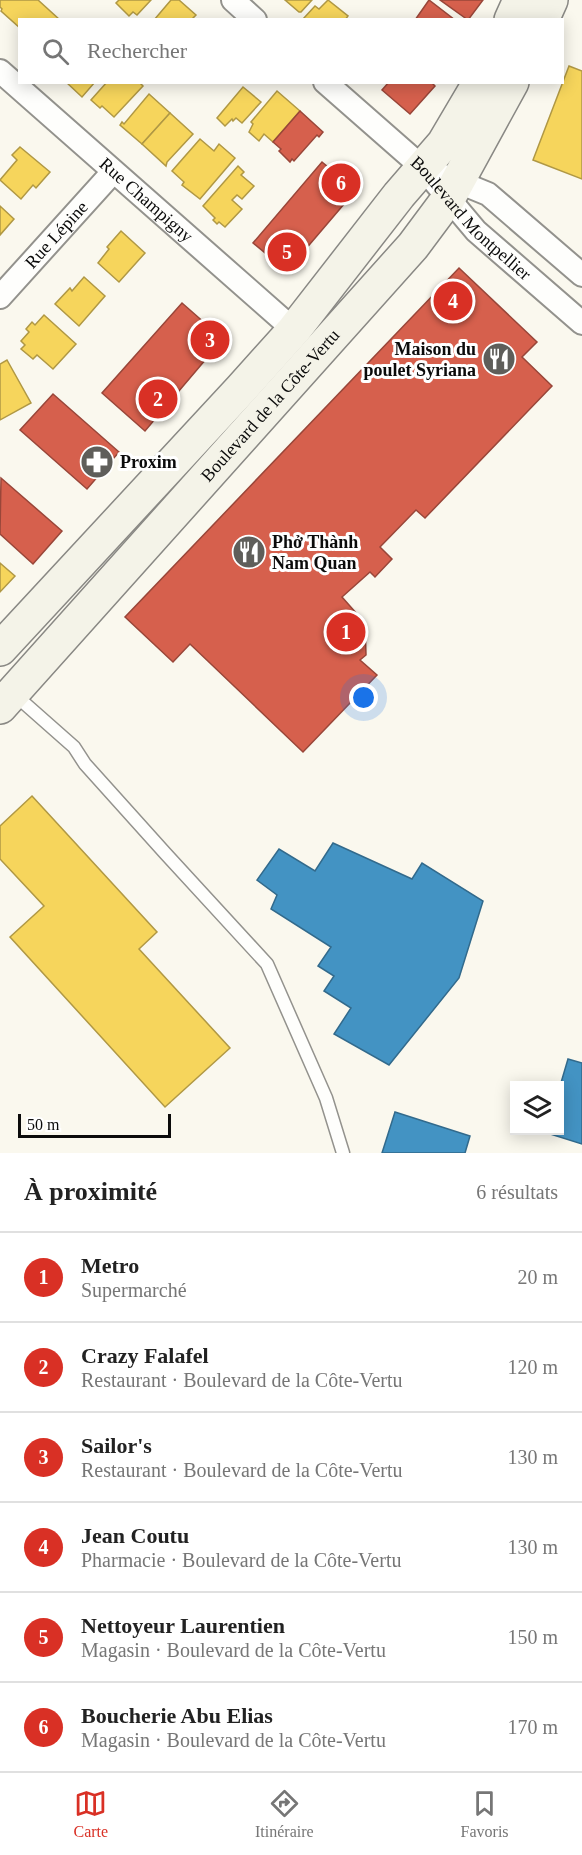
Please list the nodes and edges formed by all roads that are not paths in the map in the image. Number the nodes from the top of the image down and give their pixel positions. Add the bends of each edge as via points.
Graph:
1 (233, 0) edge
2 (520, 0) edge
3 (551, 0) edge
4 (253, 18) edge
5 (512, 18) edge
6 (543, 18) edge
7 (0, 71) edge
8 (327, 84) edge
9 (479, 84) edge
10 (511, 84) edge
11 (423, 168) junction
12 (113, 172) junction
13 (453, 190) junction
14 (582, 275) edge
15 (0, 297) edge
16 (582, 324) edge
17 (294, 330) junction
18 (0, 649) edge
19 (4, 694) edge
20 (343, 1153) edge

1 - 4 street
2 - 5 main road
3 - 6 main road
7 - 12 street, Rue Champigny
8 - 11 street, Boulevard Montpellier
9 - 11 main road, Boulevard de la Côte-Vertu via 454,129
10 - 13 main road, Boulevard de la Côte-Vertu
11 - 13 street, Boulevard Montpellier
11 - 17 main road, Boulevard de la Côte-Vertu
12 - 15 street, Rue Lépine
12 - 17 street, Rue Champigny
13 - 14 street, Boulevard Montpellier via 488,194
13 - 16 street, Boulevard Montpellier via 476,231
13 - 19 main road, Boulevard de la Côte-Vertu via 371,295
17 - 18 main road, Boulevard de la Côte-Vertu
19 - 20 lane via 74,747 267,964 326,1098

